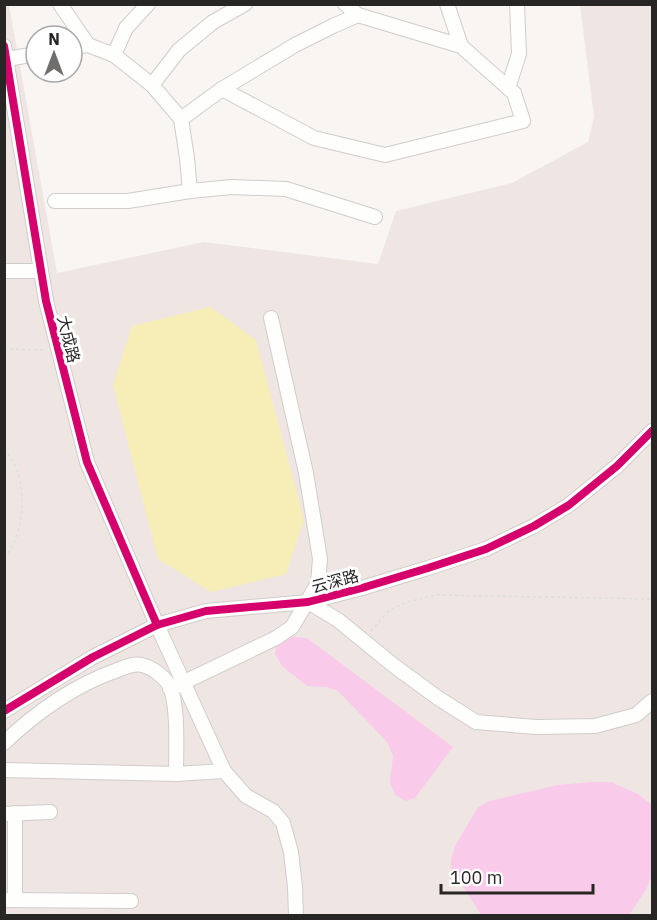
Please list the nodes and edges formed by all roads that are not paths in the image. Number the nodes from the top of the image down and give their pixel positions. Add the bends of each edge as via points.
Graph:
1 (60, 4) edge
2 (148, 4) edge
3 (245, 4) edge
4 (345, 4) edge
5 (447, 4) edge
6 (517, 4) edge
7 (358, 15) junction
8 (88, 45) junction
9 (84, 46) edge
10 (461, 46) junction
11 (5, 52) edge
12 (24, 53) edge
13 (114, 55) junction
14 (152, 85) junction
15 (508, 87) junction
16 (222, 88) junction
17 (181, 119) junction
18 (189, 191) junction
19 (55, 201) dead end
20 (375, 217) dead end
21 (4, 271) edge
22 (41, 271) junction
23 (271, 318) dead end
24 (652, 430) edge
25 (308, 602) junction
26 (157, 625) junction
27 (183, 682) junction
28 (170, 689) junction
29 (652, 701) edge
30 (4, 711) edge
31 (10, 731) edge
32 (4, 743) edge
33 (4, 770) edge
34 (224, 771) junction
35 (176, 774) junction
36 (50, 812) dead end
37 (10, 813) edge
38 (10, 900) edge
39 (73, 901) junction
40 (131, 901) dead end
41 (73, 915) edge
42 (296, 915) edge

1 - 8 street
2 - 13 street via 126,28
3 - 14 street via 213,22 178,50
4 - 7 street
5 - 10 street
6 - 15 street via 519,54
7 - 10 street
7 - 16 street via 295,45
8 - 9 street
8 - 13 street
10 - 15 street
11 - 12 street
11 - 22 street, 大成路
13 - 14 street
14 - 17 street
15 - 16 street via 514,93 523,121 385,155 314,138
16 - 17 street
17 - 18 street
18 - 19 street via 128,201
18 - 20 street via 232,187 286,189
21 - 22 street
22 - 26 street, 大成路 via 87,462
23 - 25 street via 306,473 320,559 318,583
24 - 25 street, 云深路 via 617,466 534,526 486,549
25 - 26 street, 云深路 via 206,611
25 - 27 street via 292,627 276,638
25 - 29 street via 476,722 595,726 636,716
26 - 27 street, 大成路
26 - 30 street, 云深路 via 93,657
27 - 28 street
27 - 34 street, 大成路
28 - 31 street via 153,669 132,665 83,684
28 - 35 street via 175,713
31 - 32 street
33 - 35 street
34 - 35 street
34 - 42 street, 大成路 via 246,796 273,811 283,823 291,852
36 - 37 street
37 - 38 street
38 - 39 street
39 - 40 street
39 - 41 street

